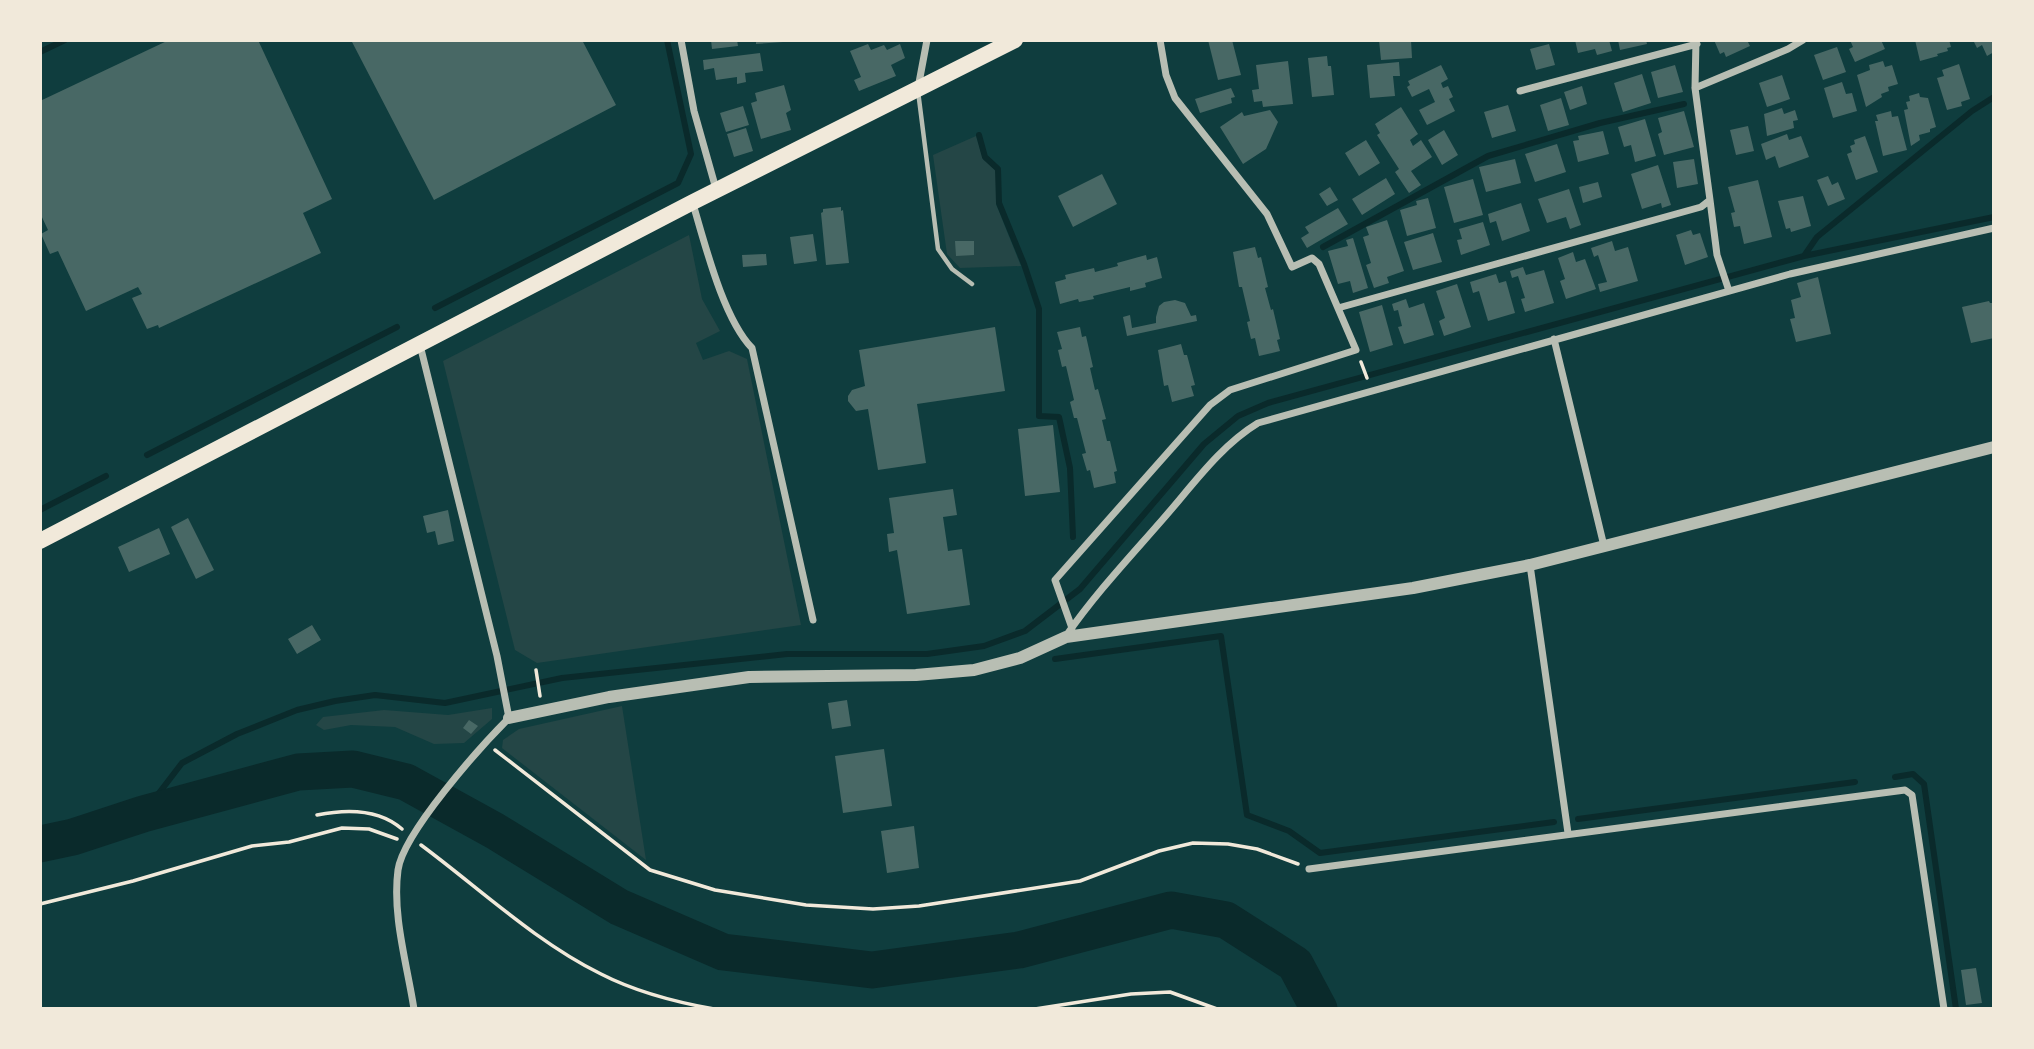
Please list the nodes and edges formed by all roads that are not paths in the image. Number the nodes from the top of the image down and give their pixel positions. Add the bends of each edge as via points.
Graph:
1 (681, 40) edge
2 (927, 40) edge
3 (1015, 40) edge
4 (1160, 40) edge
5 (1803, 40) edge
6 (1696, 42) edge
7 (1695, 88) junction
8 (918, 89) junction
9 (1520, 91) dead end
10 (716, 190) junction
11 (1710, 200) junction
12 (693, 202) junction
13 (1994, 228) edge
14 (972, 284) dead end
15 (1729, 291) junction
16 (1338, 308) junction
17 (1554, 339) junction
18 (420, 345) junction
19 (1994, 447) edge
20 (40, 541) edge
21 (1604, 546) junction
22 (1530, 565) junction
23 (813, 620) dead end
24 (1069, 632) junction
25 (509, 718) junction
26 (1568, 833) junction
27 (1309, 869) road end
28 (414, 1009) edge
29 (1944, 1009) edge

1 - 10 street
2 - 8 street
3 - 8 highway
4 - 16 street via 1175,98 1267,214 1292,267 1312,258 1319,264
5 - 7 street
6 - 7 street
6 - 9 street
7 - 11 street
8 - 10 highway
8 - 14 lane via 938,249 951,269
10 - 12 highway
11 - 15 street via 1717,256
11 - 16 street via 1701,208
12 - 18 highway
12 - 23 street via 712,269 741,337 752,348
13 - 15 street
15 - 17 street
16 - 24 street via 1356,351 1230,390 1210,405 1055,580
17 - 21 street
17 - 24 street via 1289,414 1240,434
18 - 20 highway
18 - 25 street
19 - 21 street
21 - 22 street
22 - 24 street via 1413,588
22 - 26 street
24 - 25 street via 1020,658 974,670 749,677
25 - 28 street via 478,749 412,838 398,866 396,897
26 - 27 street
26 - 29 street via 1905,790 1912,795

